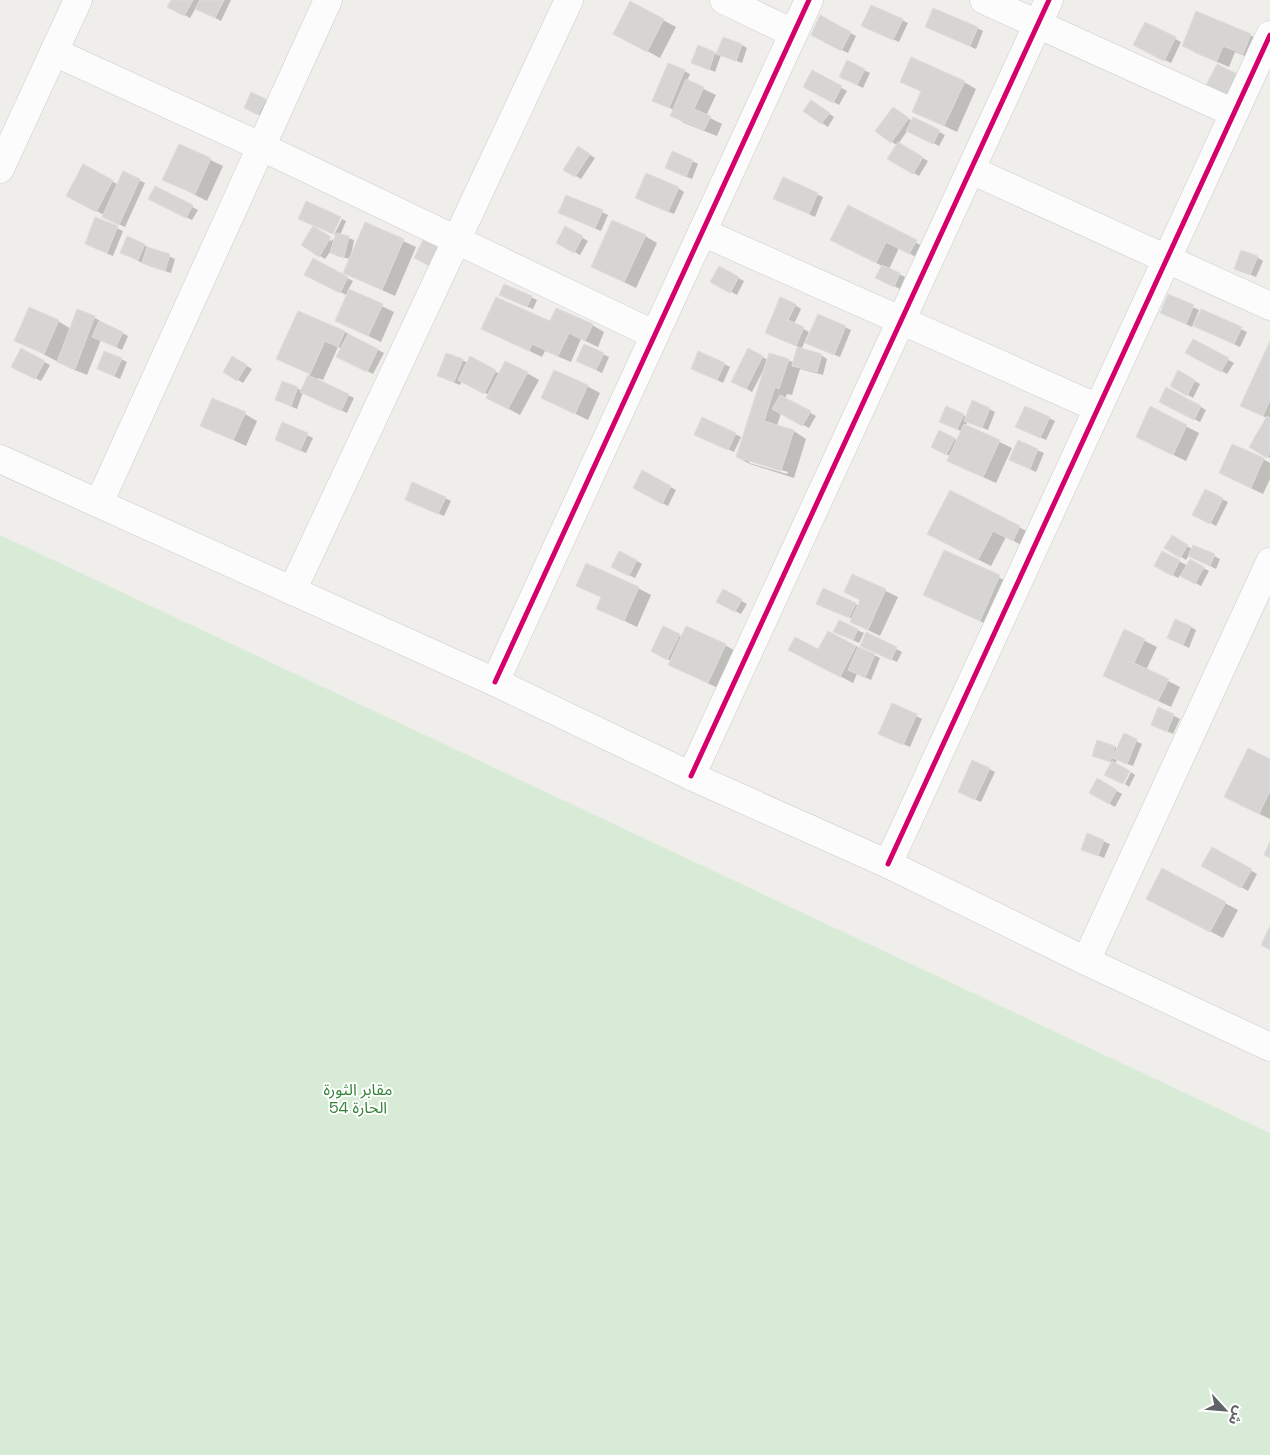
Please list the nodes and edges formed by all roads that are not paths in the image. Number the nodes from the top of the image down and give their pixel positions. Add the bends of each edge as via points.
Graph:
1 (78, 0) edge
2 (328, 0) edge
3 (569, 0) edge
4 (724, 0) edge
5 (809, 0) edge
6 (984, 0) edge
7 (1049, 0) edge
8 (1037, 25) junction
9 (793, 33) junction
10 (1270, 35) edge
11 (54, 52) junction
12 (1234, 113) junction
13 (262, 148) junction
14 (0, 169) edge
15 (971, 170) junction
16 (702, 232) junction
17 (458, 240) junction
18 (1167, 259) junction
19 (1270, 306) edge
20 (902, 320) junction
21 (655, 335) junction
22 (1098, 408) junction
23 (0, 459) edge
24 (99, 503) junction
25 (1270, 562) edge
26 (292, 591) junction
27 (495, 682) junction
28 (691, 776) junction
29 (888, 864) junction
30 (1086, 961) junction
31 (1270, 1047) edge

1 - 11 street
2 - 13 street
3 - 17 street
4 - 9 street
5 - 9 street
6 - 8 street
7 - 8 street
8 - 12 street
8 - 15 street
9 - 16 street
10 - 12 street
11 - 13 street
11 - 14 street
12 - 18 street
13 - 17 street
13 - 24 street
15 - 18 street
15 - 20 street
16 - 20 street
16 - 21 street
17 - 21 street
17 - 26 street
18 - 19 street
18 - 22 street
20 - 22 street
20 - 28 street
21 - 27 street
22 - 29 street
23 - 24 street
24 - 26 street
25 - 30 street
26 - 27 street
27 - 28 street
28 - 29 street
29 - 30 street
30 - 31 street

